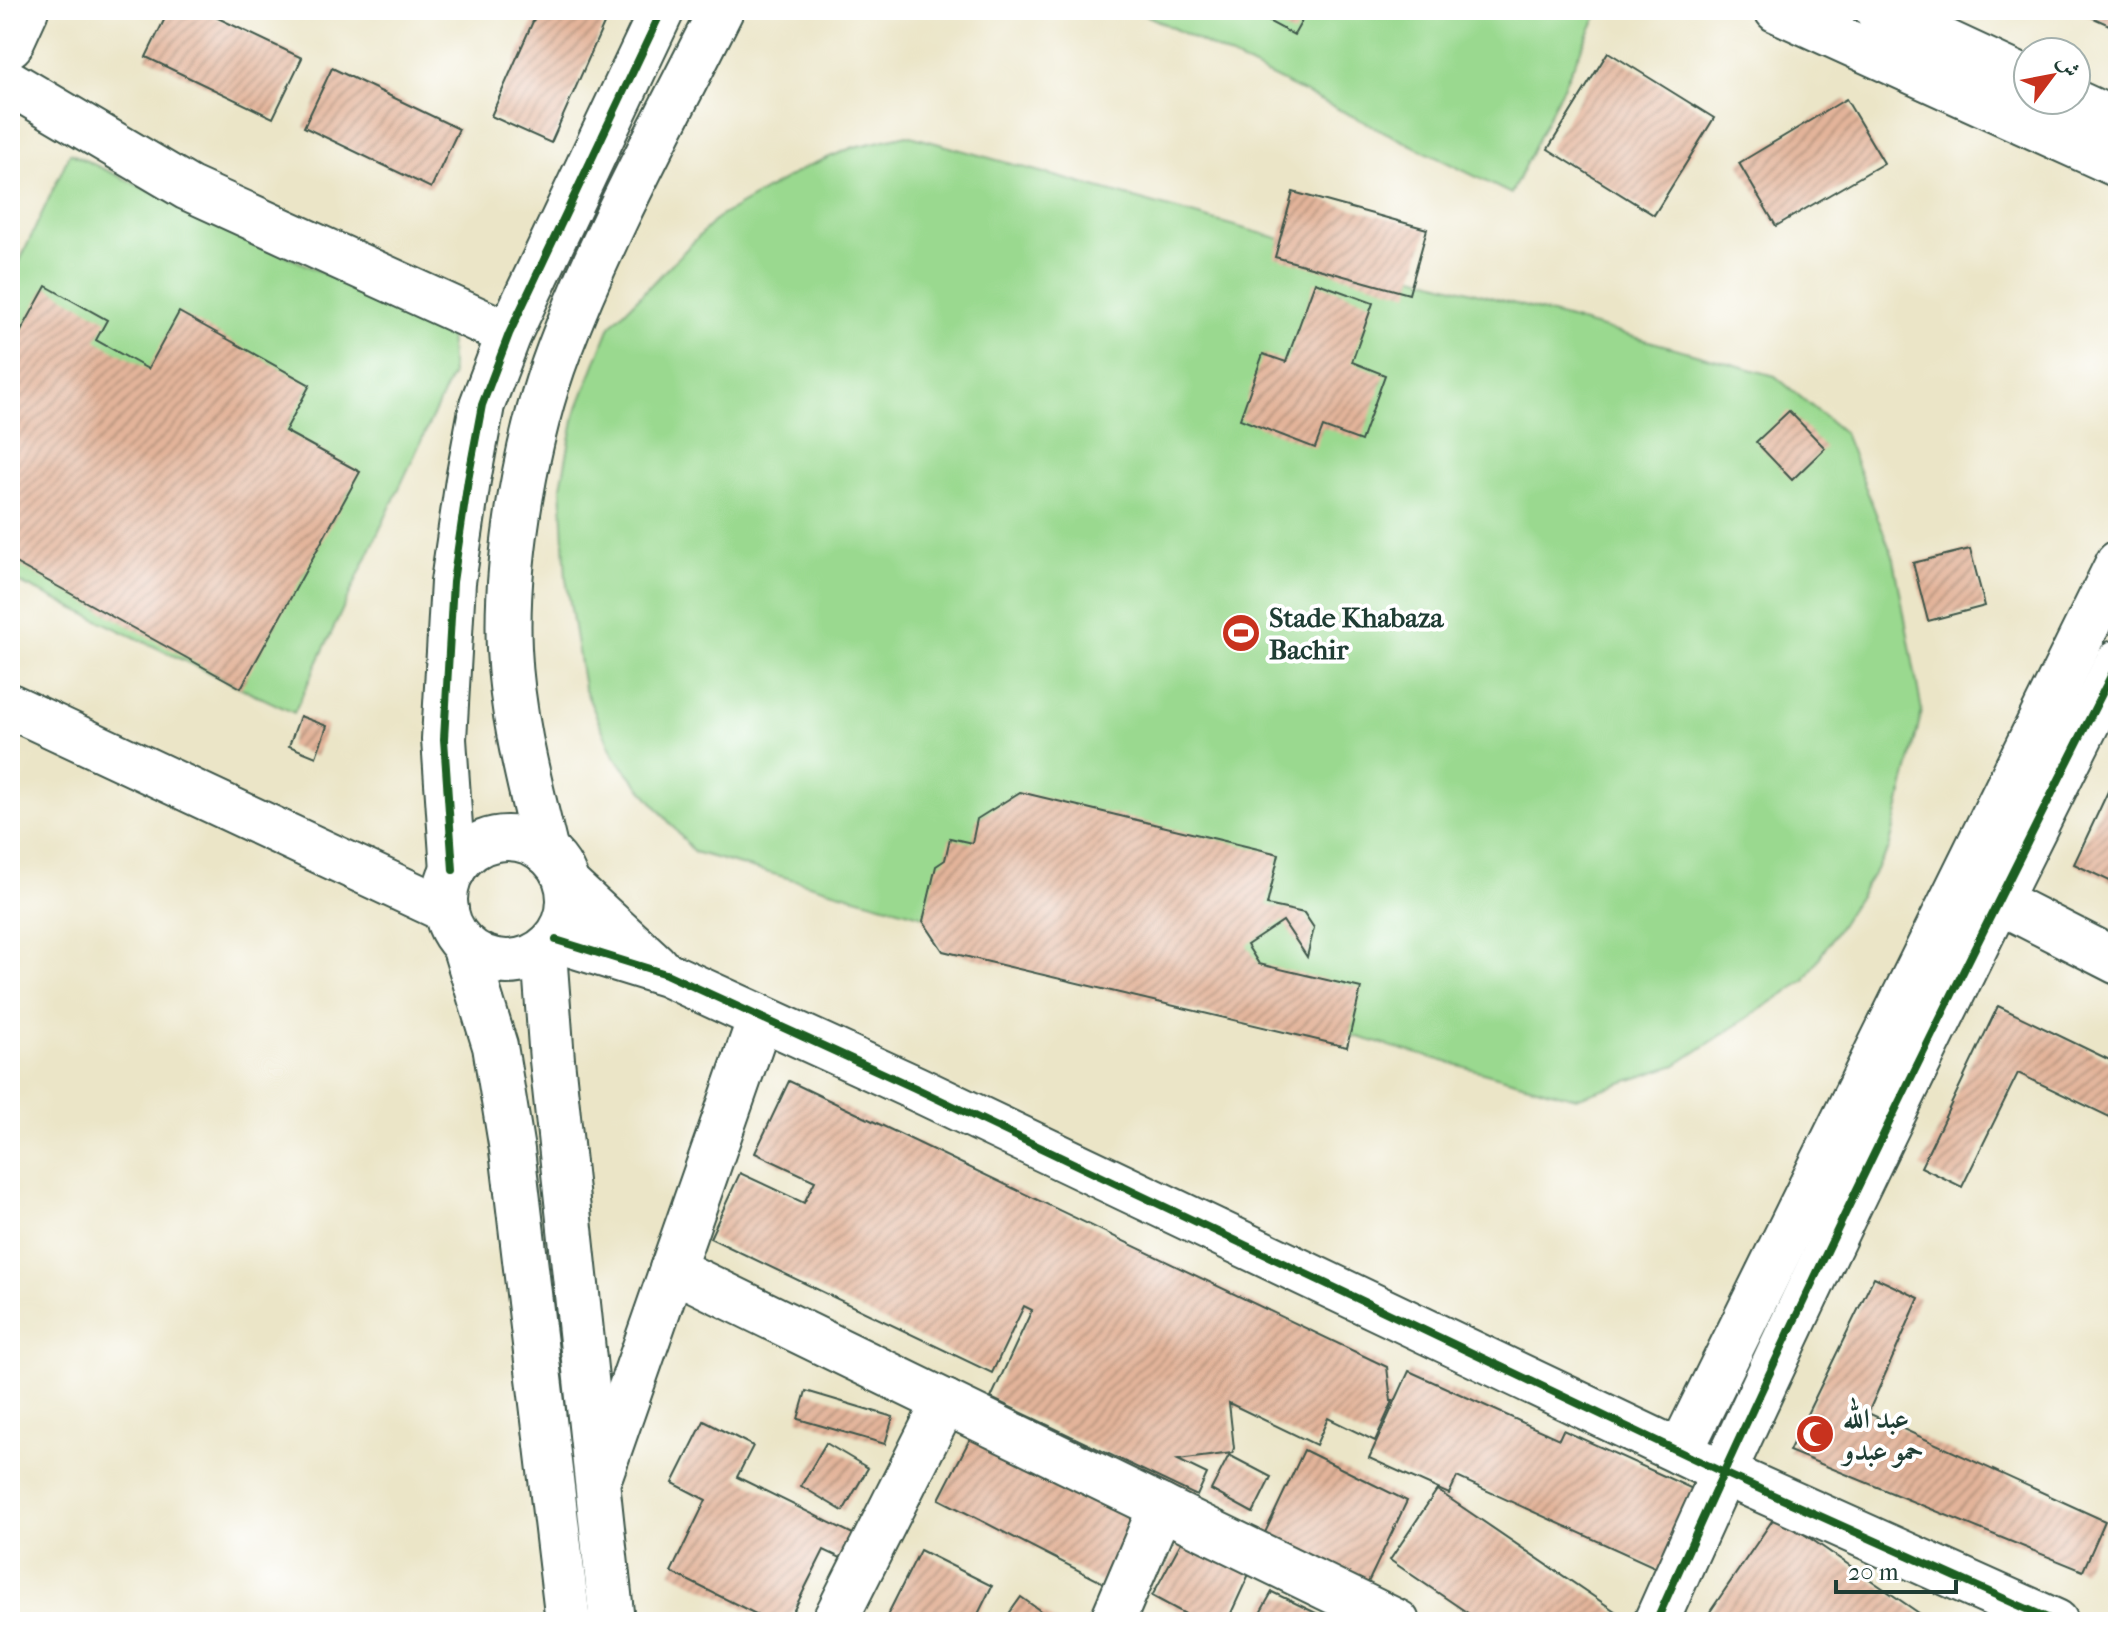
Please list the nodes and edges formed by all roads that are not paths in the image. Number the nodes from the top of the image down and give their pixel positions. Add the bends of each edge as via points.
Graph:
1 (26, 10) edge
2 (662, 10) edge
3 (721, 10) edge
4 (1777, 10) edge
5 (1877, 10) edge
6 (10, 45) edge
7 (2012, 73) edge
8 (10, 83) edge
9 (2092, 110) edge
10 (2118, 122) edge
11 (2118, 165) edge
12 (509, 334) junction
13 (2118, 563) edge
14 (2118, 662) edge
15 (10, 706) edge
16 (557, 869) junction
17 (1979, 891) junction
18 (454, 908) junction
19 (550, 946) junction
20 (2118, 962) edge
21 (666, 974) junction
22 (760, 1018) junction
23 (672, 1269) junction
24 (945, 1402) junction
25 (1680, 1452) junction
26 (1722, 1472) junction
27 (597, 1483) junction
28 (1161, 1507) junction
29 (1376, 1618) edge
30 (568, 1622) edge
31 (612, 1622) edge
32 (834, 1622) edge
33 (1112, 1622) edge
34 (1656, 1622) edge
35 (2056, 1622) edge

1 - 6 street
2 - 12 street
3 - 16 street via 591,273 558,353 532,440 513,555 509,647 523,756
4 - 11 street
5 - 7 street
8 - 12 street via 188,188
9 - 10 street
12 - 18 street via 482,405 453,582 444,739
13 - 17 street
14 - 17 street
15 - 18 street
16 - 18 street via 527,841 485,842 466,854
16 - 19 street via 568,914
16 - 21 street via 615,932
17 - 20 street
17 - 25 street
17 - 26 street
18 - 19 street via 478,955 512,963
18 - 30 street via 495,1046 512,1150
19 - 21 street
19 - 27 street via 552,1060
21 - 22 street
22 - 23 street
22 - 25 street
23 - 24 street
23 - 27 street
24 - 28 street
24 - 32 street
25 - 26 street
26 - 34 street
26 - 35 street
27 - 31 street
28 - 29 street
28 - 33 street

